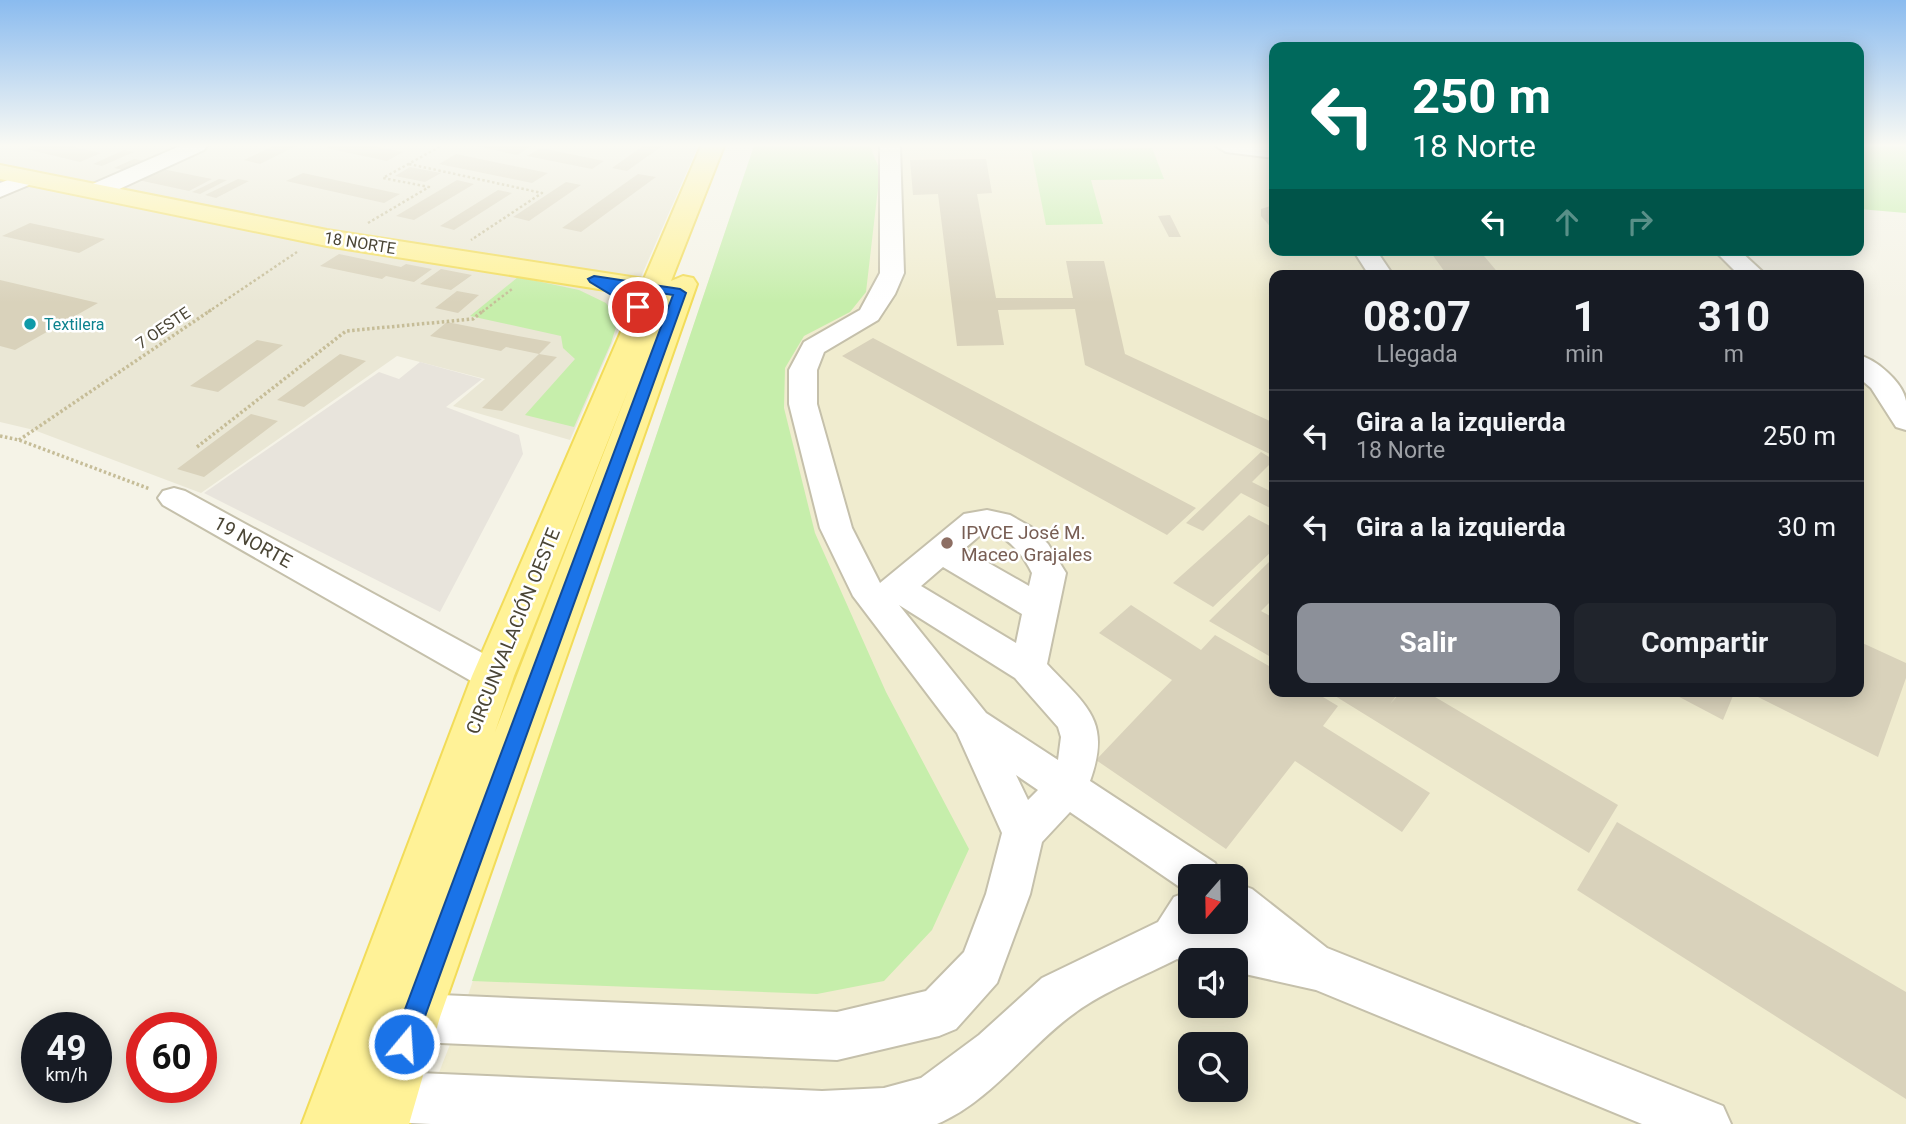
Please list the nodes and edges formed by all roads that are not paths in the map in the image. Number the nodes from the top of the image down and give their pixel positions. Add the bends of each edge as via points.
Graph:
1 (133, 198) edge
2 (694, 198) edge
3 (707, 198) edge
4 (891, 198) edge
5 (1732, 256) edge
6 (1748, 270) edge
7 (594, 279) junction
8 (661, 290) junction
9 (1864, 368) edge
10 (1906, 421) edge
11 (174, 498) road end
12 (941, 551) junction
13 (887, 596) junction
14 (1041, 609) junction
15 (1028, 668) junction
16 (493, 676) junction
17 (972, 724) junction
18 (1068, 788) junction
19 (1023, 833) junction
20 (1181, 864) edge
21 (1248, 913) edge
22 (1178, 927) edge
23 (1211, 934) edge
24 (1316, 967) junction
25 (390, 1018) junction
26 (360, 1110) edge
27 (1704, 1124) edge

1 - 7 main road, 18 NORTE via 330,238
2 - 8 main road, CIRCUNVALACIÓN OESTE
3 - 8 main road, CIRCUNVALACIÓN OESTE
4 - 13 street via 892,273 883,294 869,314 813,348 803,370 803,404 836,528
5 - 6 street
7 - 8 main road via 638,307
7 - 8 main road via 623,277 650,267
8 - 16 main road, CIRCUNVALACIÓN OESTE
8 - 25 main road, CIRCUNVALACIÓN OESTE
9 - 10 street via 1882,383
11 - 16 street, 19 NORTE
12 - 13 street
12 - 14 street
12 - 14 street via 975,522 1000,522 1034,546 1049,573
13 - 15 street
13 - 17 street
14 - 15 street
15 - 18 street via 1075,720 1079,756
16 - 25 main road, CIRCUNVALACIÓN OESTE
17 - 18 street
17 - 19 street
18 - 19 street
18 - 20 street
19 - 25 street via 1008,894 981,967 939,1012 837,1036
21 - 24 street
22 - 26 street via 1059,995 934,1100 884,1114
23 - 24 street
24 - 27 street
25 - 26 main road, CIRCUNVALACIÓN OESTE

